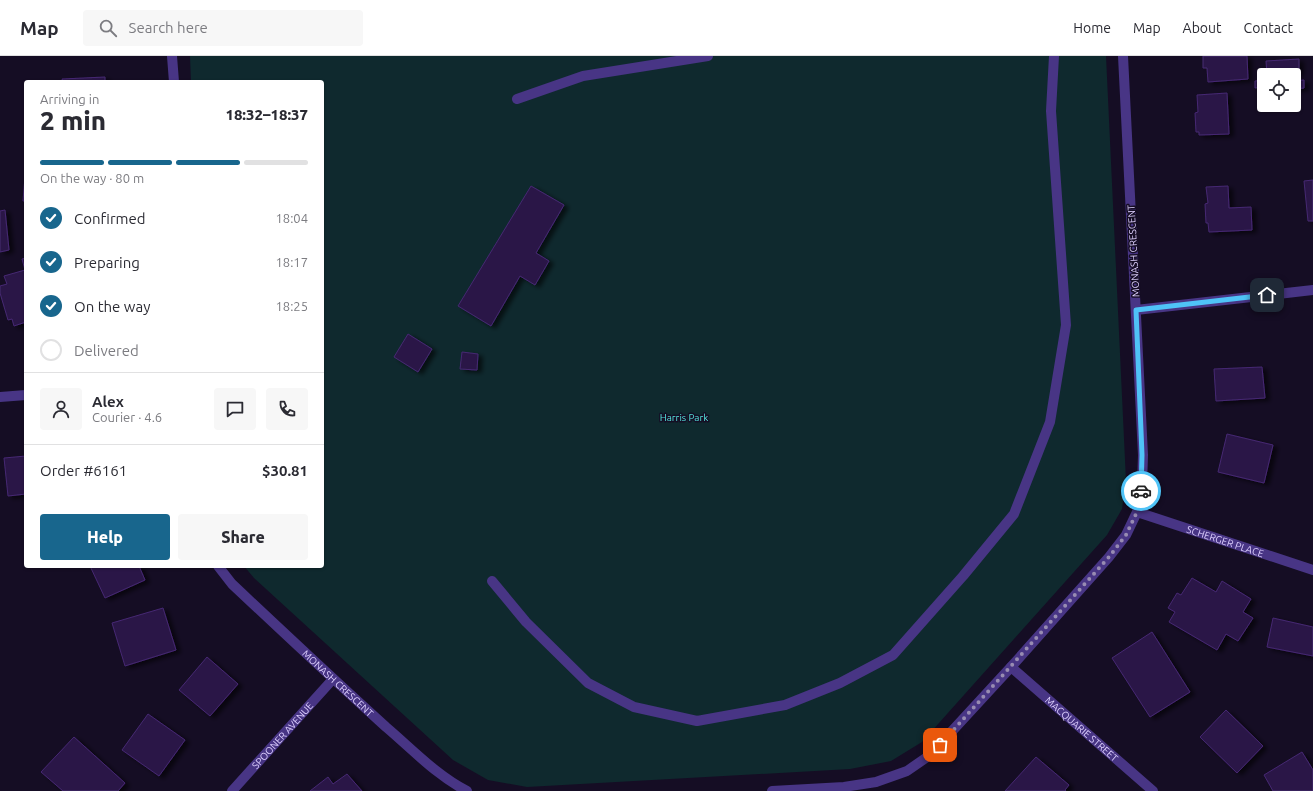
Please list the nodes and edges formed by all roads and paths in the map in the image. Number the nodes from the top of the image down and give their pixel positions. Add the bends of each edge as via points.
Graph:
1 (172, 56) edge
2 (708, 56) edge
3 (1054, 56) edge
4 (1123, 56) edge
5 (174, 80) edge
6 (517, 99) dead end
7 (1313, 290) edge
8 (1136, 310) junction
9 (24, 395) edge
10 (0, 397) edge
11 (1137, 512) junction
12 (220, 568) edge
13 (1313, 570) edge
14 (492, 581) dead end
15 (1011, 667) junction
16 (332, 679) junction
17 (232, 791) edge
18 (467, 791) edge
19 (772, 791) edge
20 (1153, 791) edge

1 - 5 street
2 - 6 street via 583,76
3 - 14 street via 1051,111 1066,325 1050,422 1014,514 894,655 840,683 785,705 697,721 634,707 588,683 526,622
4 - 8 street, MONASH CRESCENT
7 - 8 street
8 - 11 street, MONASH CRESCENT via 1142,455 1142,486
9 - 10 street
11 - 13 street, SCHERGER PLACE
11 - 15 street, MONASH CRESCENT via 1126,535 1109,557
12 - 16 street, MONASH CRESCENT via 232,584
15 - 19 street, MONASH CRESCENT via 930,755 907,771 876,782 844,787
15 - 20 street, MACQUARIE STREET
16 - 17 street, SPOONER AVENUE
16 - 18 street, MONASH CRESCENT via 431,767 451,783

